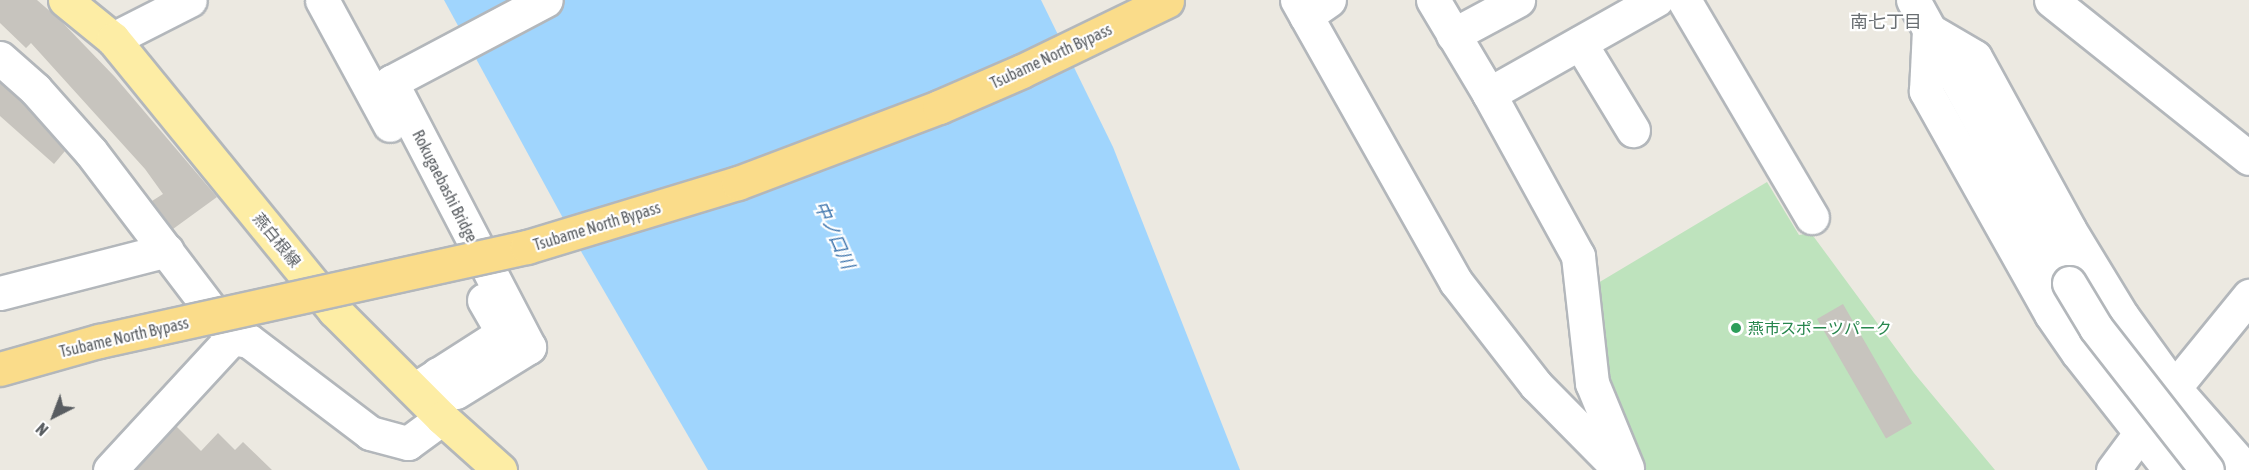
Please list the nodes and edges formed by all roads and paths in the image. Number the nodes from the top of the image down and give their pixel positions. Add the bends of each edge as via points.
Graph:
1 (65, 0) edge
2 (190, 0) edge
3 (322, 0) edge
4 (546, 0) edge
5 (1433, 0) edge
6 (1518, 0) edge
7 (1656, 0) edge
8 (1684, 0) edge
9 (1913, 0) edge
10 (2051, 0) edge
11 (1167, 2) dead end
12 (1311, 5) edge
13 (1929, 30) junction
14 (1454, 35) junction
15 (113, 39) junction
16 (1580, 43) junction
17 (0, 58) edge
18 (1489, 94) junction
19 (1633, 130) dead end
20 (2249, 159) edge
21 (1812, 217) dead end
22 (167, 250) junction
23 (0, 293) edge
24 (2249, 296) edge
25 (232, 338) junction
26 (0, 369) edge
27 (427, 382) junction
28 (2174, 387) junction
29 (442, 418) junction
30 (2139, 434) junction
31 (110, 470) edge
32 (500, 470) edge
33 (1620, 470) edge
34 (1628, 470) edge
35 (2113, 470) edge
36 (2170, 470) edge
37 (2207, 470) edge
38 (2246, 470) edge

1 - 15 main road, 燕白根線
2 - 15 street
3 - 27 street via 503,333
4 - 27 street, Rokugaebashi Bridge via 391,82 529,347 456,392
5 - 14 street
6 - 14 street
7 - 16 street
8 - 21 street
9 - 13 street
10 - 20 street
11 - 26 highway, Tsubame North Bypass, bridge via 949,103 738,183 527,247 99,341
12 - 33 street via 1456,282 1536,385
13 - 28 street via 1975,57 2090,265
13 - 30 street via 1926,91 2051,314
13 - 37 street, bridge via 2096,328
14 - 18 street
15 - 27 main road, 燕白根線 via 334,310
16 - 18 street
16 - 19 street
17 - 22 street via 91,152
18 - 34 street via 1578,256 1592,383
22 - 23 street
22 - 25 street
24 - 28 street
25 - 29 street via 249,341 370,433 408,443
25 - 31 street
27 - 29 main road, 燕白根線
28 - 30 street
28 - 38 street
29 - 32 main road, 燕白根線
30 - 35 street
30 - 36 street

